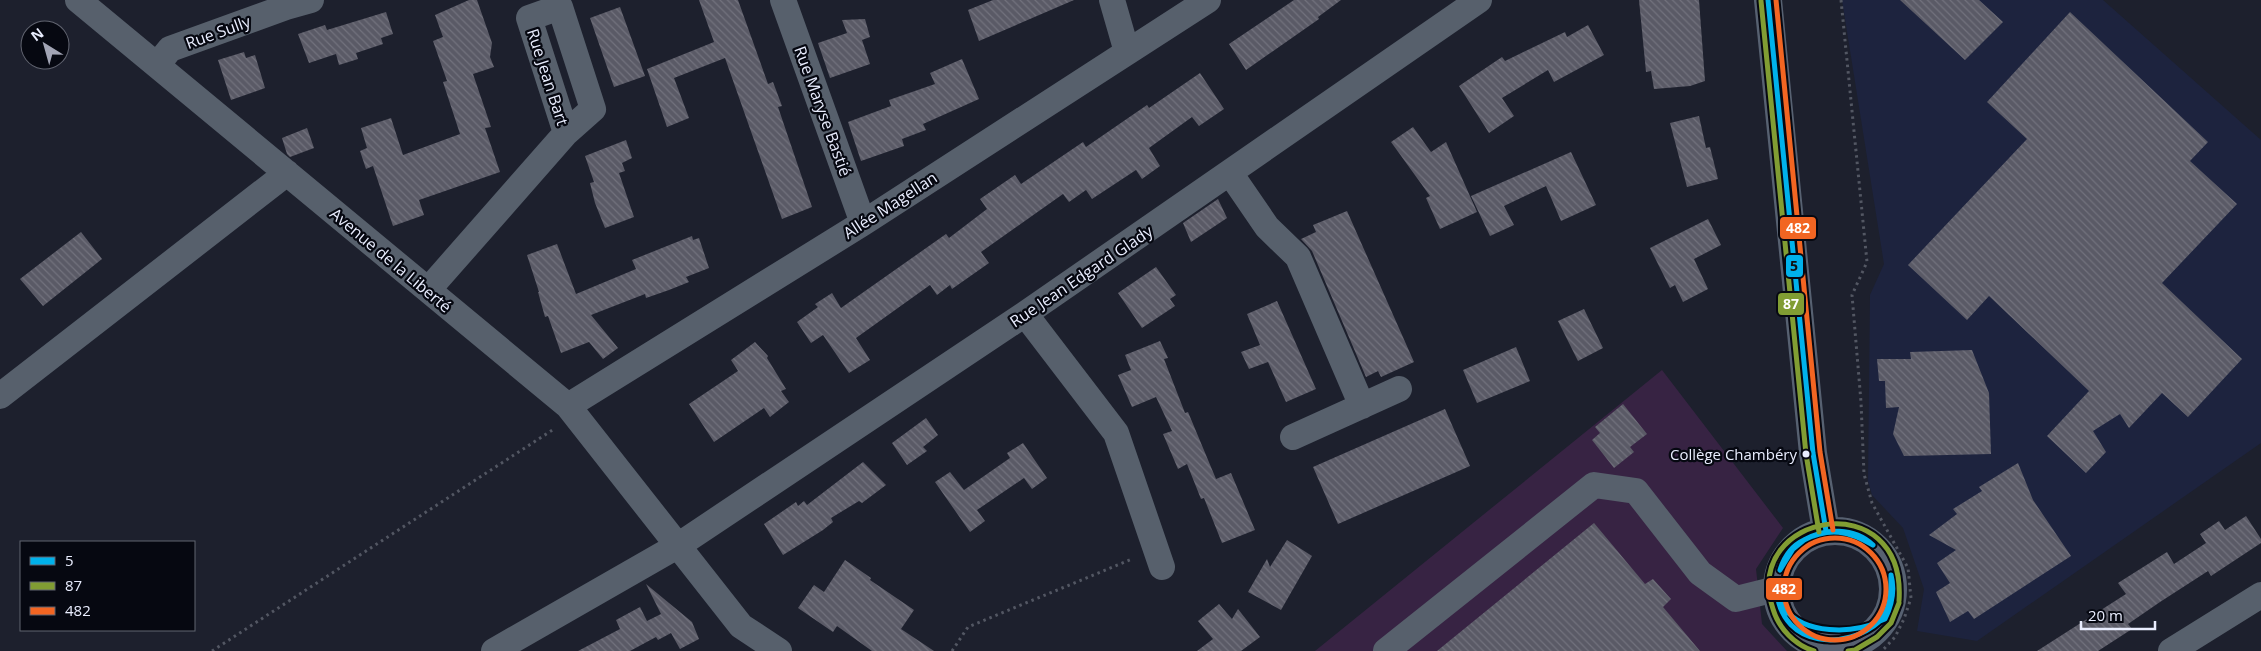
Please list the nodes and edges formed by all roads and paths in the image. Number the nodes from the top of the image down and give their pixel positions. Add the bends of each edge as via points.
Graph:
1 (78, 0) edge
2 (311, 0) edge
3 (783, 0) edge
4 (1112, 0) edge
5 (1208, 0) edge
6 (1479, 0) edge
7 (1768, 0) edge
8 (1841, 0) edge
9 (285, 4) edge
10 (1127, 52) junction
11 (157, 65) junction
12 (566, 133) dead end
13 (286, 173) junction
14 (1230, 173) junction
15 (863, 223) junction
16 (428, 290) junction
17 (1025, 314) junction
18 (1399, 389) dead end
19 (0, 396) edge
20 (1362, 406) junction
21 (572, 410) junction
22 (1293, 437) dead end
23 (1826, 531) junction
24 (678, 545) junction
25 (1159, 558) joint
26 (1776, 590) junction
27 (2261, 595) edge
28 (1838, 649) edge
29 (212, 651) edge
30 (494, 651) edge
31 (779, 651) edge
32 (952, 651) edge
33 (1386, 651) edge
34 (1882, 651) edge
35 (2171, 651) edge

1 - 11 street, Avenue de la Liberté
2 - 9 street, Rue Sully
3 - 15 street, Rue Maryse Bastié
4 - 10 street
5 - 10 street, Allée Magellan
6 - 14 street, Rue Jean Edgard Glady
7 - 23 main road via 1813,453
8 - 34 path via 1867,262 1852,295 1864,474 1872,502 1908,568 1911,598 1895,638
9 - 11 street, Rue Sully via 170,49
10 - 15 street, Allée Magellan
11 - 13 street, Avenue de la Liberté
12 - 16 street, Rue Jean Bart
13 - 16 street, Avenue de la Liberté
13 - 19 street
14 - 17 street, Rue Jean Edgard Glady
14 - 20 street via 1267,228 1298,257
15 - 21 street, Allée Magellan
16 - 21 street, Avenue de la Liberté
17 - 24 street, Rue Jean Edgard Glady
17 - 25 street via 1116,433
18 - 20 street
20 - 22 street
21 - 24 street, Avenue de la Liberté
21 - 29 path
23 - 26 main road via 1796,545 1778,573
23 - 28 main road via 1844,531 1862,537 1877,548 1888,564 1893,582 1892,601 1885,619 1872,633
24 - 30 street, Rue Jean Edgard Glady
24 - 31 street, Avenue de la Liberté via 741,626
25 - 32 path via 968,627
26 - 28 main road via 1779,608 1788,625 1802,638
26 - 33 street via 1736,599 1700,573 1636,491 1594,485
27 - 35 street

